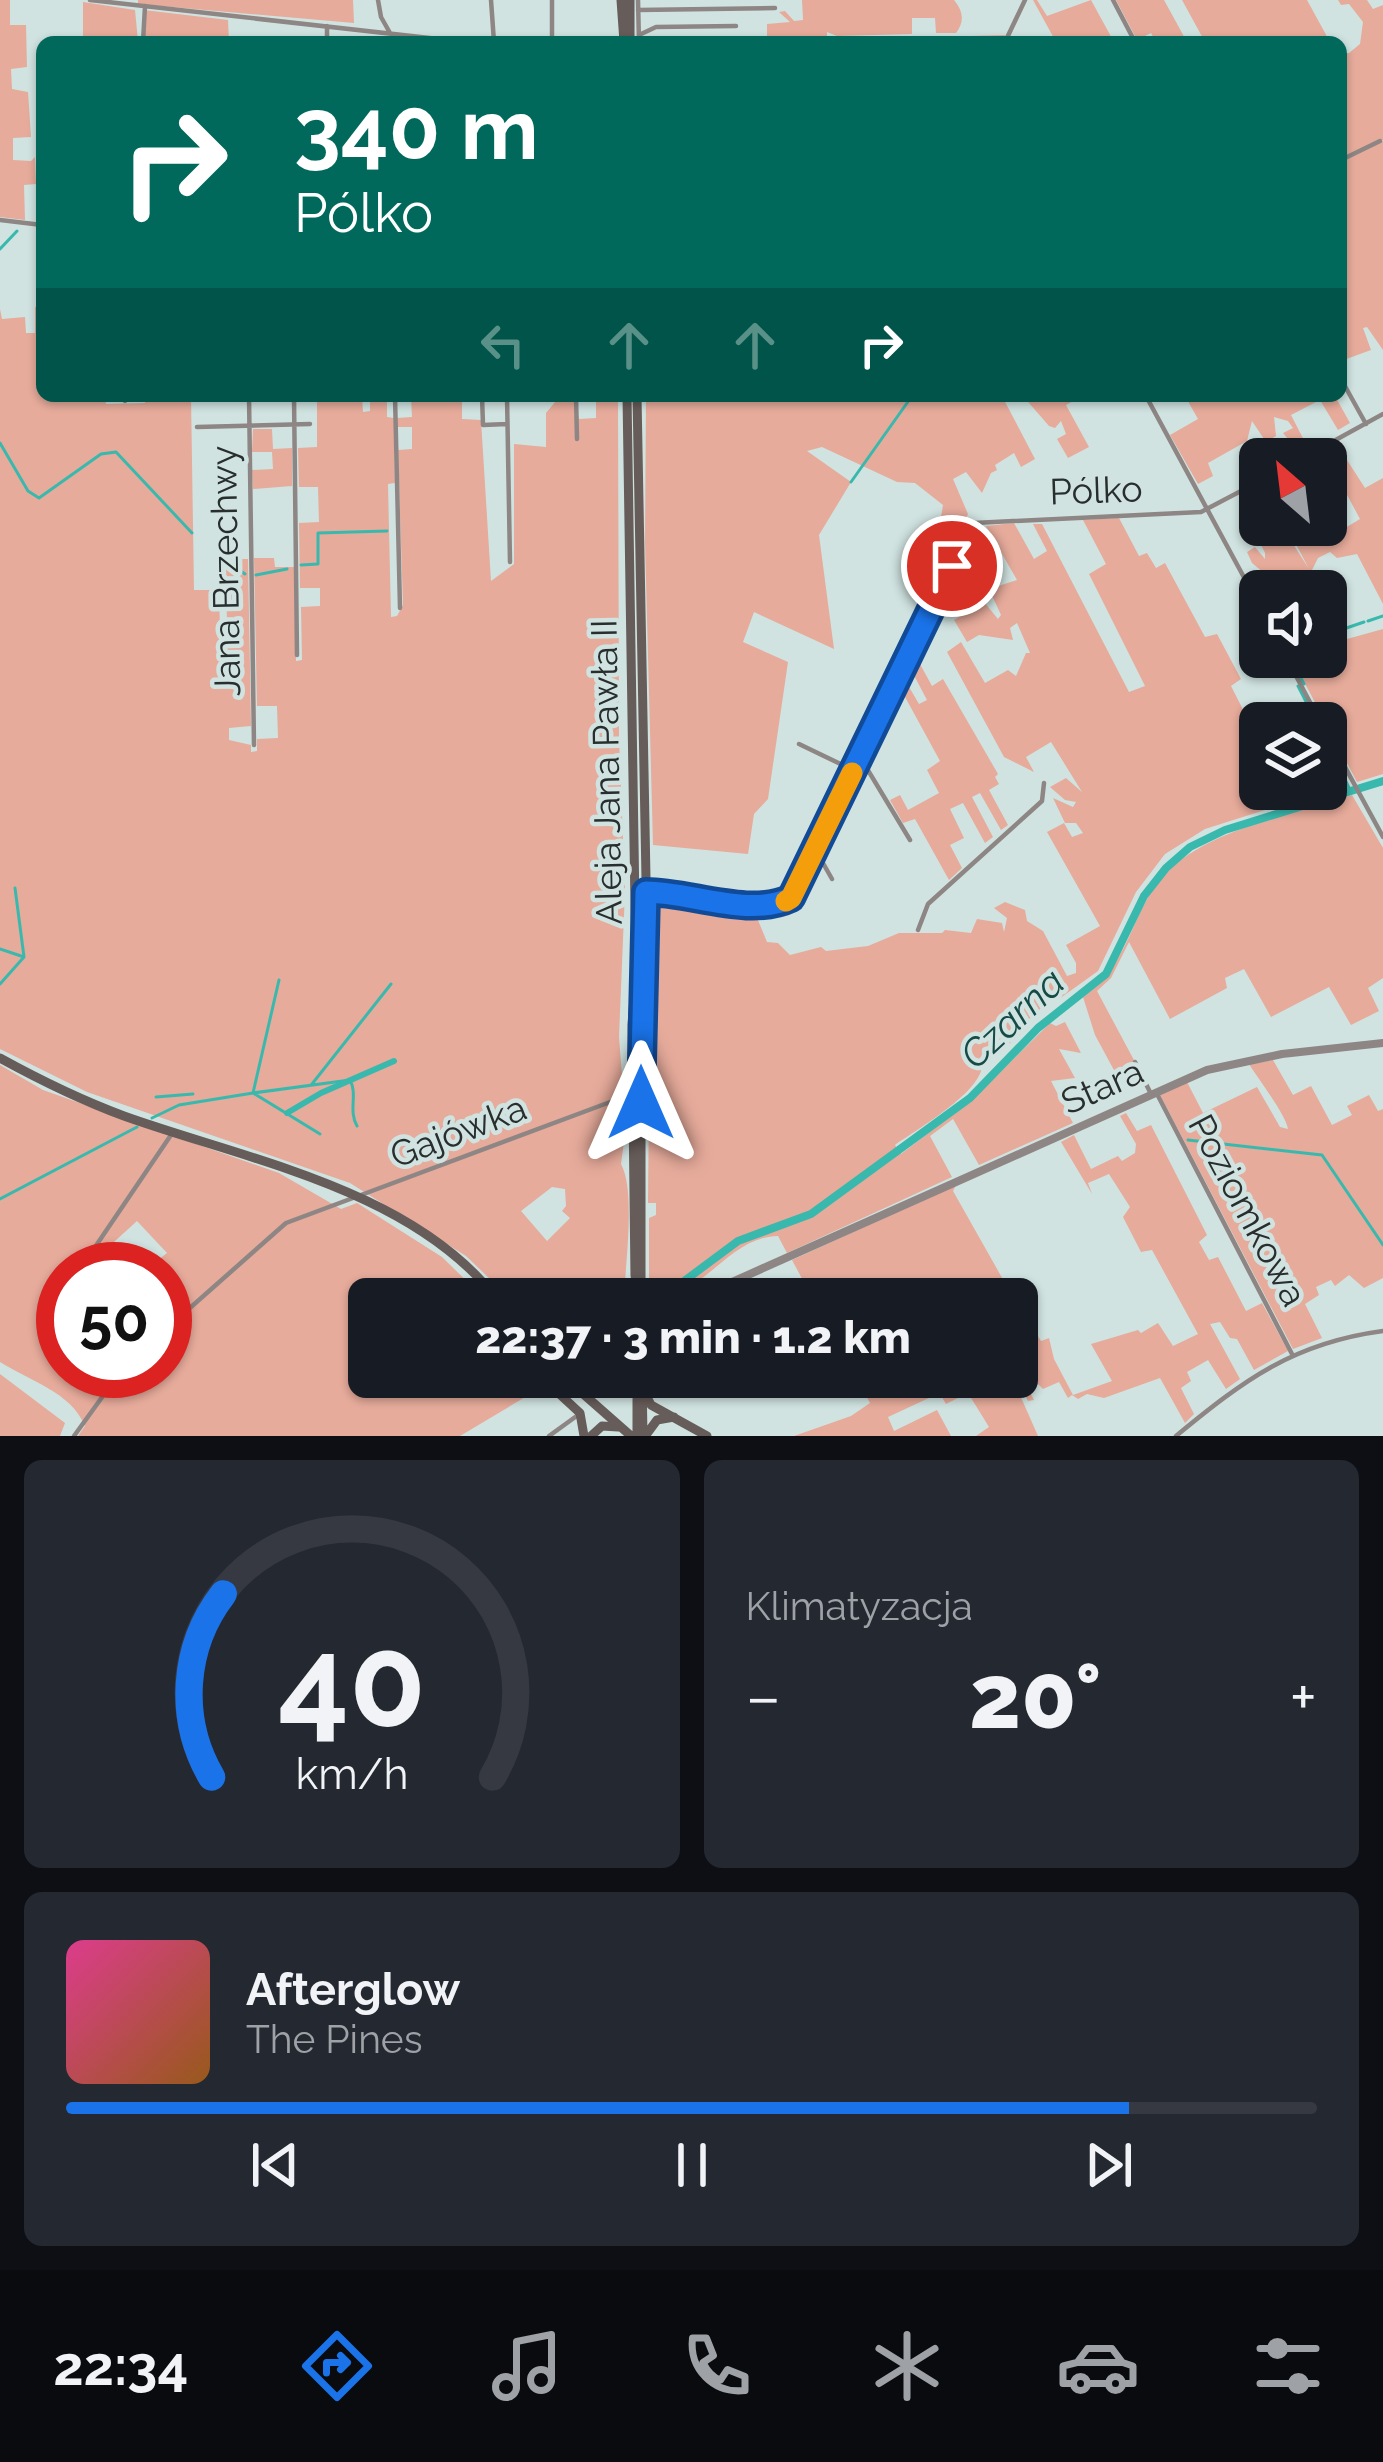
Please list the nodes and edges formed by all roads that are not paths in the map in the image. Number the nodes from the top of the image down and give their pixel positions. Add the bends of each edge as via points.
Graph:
1 (90, 0) edge
2 (378, 0) edge
3 (491, 0) edge
4 (552, 0) edge
5 (629, 0) edge
6 (1024, 0) edge
7 (1113, 0) edge
8 (145, 6) junction
9 (775, 8) dead end
10 (638, 10) junction
11 (327, 26) junction
12 (736, 26) dead end
13 (390, 33) junction
14 (143, 36) edge
15 (327, 36) edge
16 (415, 36) edge
17 (494, 36) edge
18 (552, 36) edge
19 (633, 36) edge
20 (634, 36) edge
21 (640, 36) edge
22 (1008, 36) edge
23 (1133, 36) edge
24 (1380, 140) dead end
25 (1347, 157) edge
26 (0, 220) edge
27 (36, 224) edge
28 (1347, 390) edge
29 (249, 402) edge
30 (294, 402) edge
31 (395, 402) edge
32 (482, 402) edge
33 (507, 402) edge
34 (576, 402) edge
35 (627, 402) edge
36 (638, 402) edge
37 (1149, 402) edge
38 (1383, 414) edge
39 (250, 424) junction
40 (295, 424) junction
41 (310, 424) dead end
42 (507, 424) junction
43 (1366, 424) junction
44 (197, 427) dead end
45 (1340, 438) edge
46 (577, 439) dead end
47 (1239, 493) edge
48 (1208, 510) junction
49 (510, 562) dead end
50 (1240, 570) edge
51 (400, 608) dead end
52 (297, 655) dead end
53 (799, 744) dead end
54 (254, 745) dead end
55 (860, 757) junction
56 (854, 770) junction
57 (1347, 772) edge
58 (1044, 783) dead end
59 (1383, 837) edge
60 (910, 840) dead end
61 (815, 849) junction
62 (832, 879) dead end
63 (646, 892) junction
64 (918, 930) dead end
65 (1383, 1042) edge
66 (0, 1058) edge
67 (1135, 1062) dead end
68 (1153, 1093) junction
69 (630, 1101) junction
70 (173, 1132) junction
71 (357, 1197) junction
72 (98, 1242) edge
73 (479, 1278) edge
74 (637, 1278) edge
75 (639, 1278) edge
76 (741, 1278) edge
77 (192, 1307) edge
78 (1383, 1331) edge
79 (1292, 1354) junction
80 (101, 1398) edge
81 (565, 1398) edge
82 (590, 1398) edge
83 (639, 1398) edge
84 (648, 1398) edge
85 (580, 1413) junction
86 (674, 1417) junction
87 (636, 1435) edge
88 (74, 1436) edge
89 (549, 1436) edge
90 (588, 1436) edge
91 (706, 1436) edge
92 (1176, 1436) edge

1 - 8 street
2 - 13 street
3 - 17 street
4 - 18 street
5 - 10 street
5 - 19 main road
6 - 22 street
7 - 23 street
8 - 11 street
8 - 14 street
9 - 10 street
10 - 20 street
11 - 13 street
11 - 15 street
12 - 21 street via 656,27
13 - 16 street
24 - 25 street
26 - 27 street
28 - 43 street
29 - 39 street, Jana Brzechwy
30 - 40 street
31 - 51 street
32 - 42 street via 483,425
33 - 42 street
34 - 46 street
35 - 69 main road, Aleja Jana Pawła II via 636,970
36 - 63 main road, Aleja Jana Pawła II
37 - 48 street
38 - 43 street
39 - 40 street
39 - 44 street
39 - 54 street, Jana Brzechwy
40 - 41 street
40 - 52 street
42 - 49 street
43 - 45 street
47 - 48 street
48 - 50 street
48 - 55 street, Pólko via 974,523
53 - 56 street
55 - 56 street, Pólko
55 - 60 street
56 - 61 street, Pólko
57 - 59 street
58 - 64 street via 1042,801 928,904
61 - 62 street
61 - 63 street, Pólko via 791,898 781,902
63 - 69 main road, Aleja Jana Pawła II
65 - 68 street, Stara via 1246,1060
66 - 70 main road
67 - 68 street, Poziomkowa
68 - 76 street, Stara
68 - 79 street, Poziomkowa
69 - 71 street, Gajówka
69 - 74 main road, Aleja Jana Pawła II
69 - 75 main road, Aleja Jana Pawła II via 644,1206
70 - 71 main road
70 - 72 street
71 - 73 main road
71 - 77 street, Gajówka via 279,1227
78 - 79 street
79 - 92 street
80 - 88 street
81 - 85 main road
82 - 87 main road
83 - 87 main road
84 - 86 main road
85 - 89 street
85 - 90 main road
86 - 87 main road
86 - 91 main road
87 - 90 main road via 602,1426

